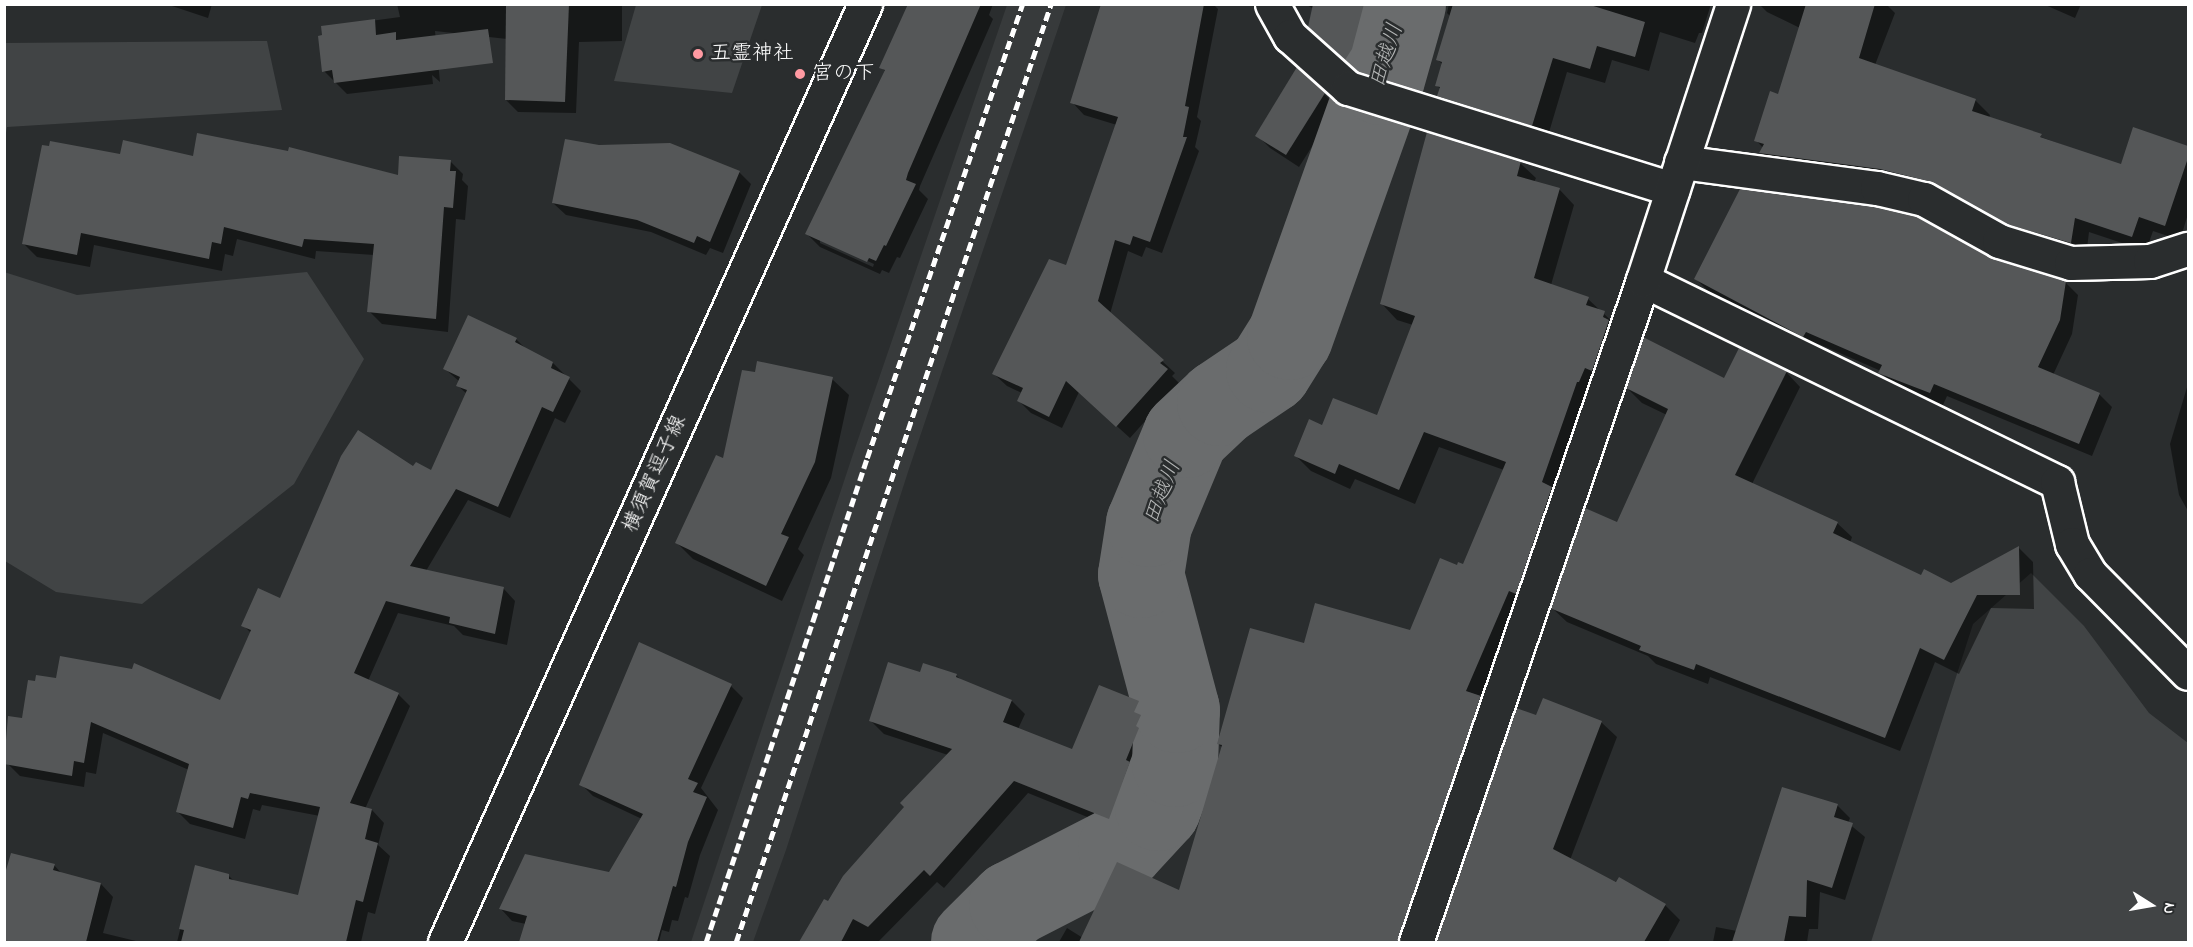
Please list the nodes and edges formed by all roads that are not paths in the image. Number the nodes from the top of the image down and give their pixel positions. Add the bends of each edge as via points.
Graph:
1 (865, 4) edge
2 (1272, 4) edge
3 (1733, 4) edge
4 (1677, 176) junction
5 (2188, 249) edge
6 (1643, 280) junction
7 (2188, 673) edge
8 (444, 942) edge
9 (1416, 942) edge

1 - 8 street, 横須賀逗子線
2 - 4 street via 1290,36 1348,88
3 - 4 street
4 - 5 street via 1877,188 1924,199 1999,242 2071,263 2150,261
4 - 6 street
6 - 7 street via 2056,482 2072,544 2090,574
6 - 9 street

